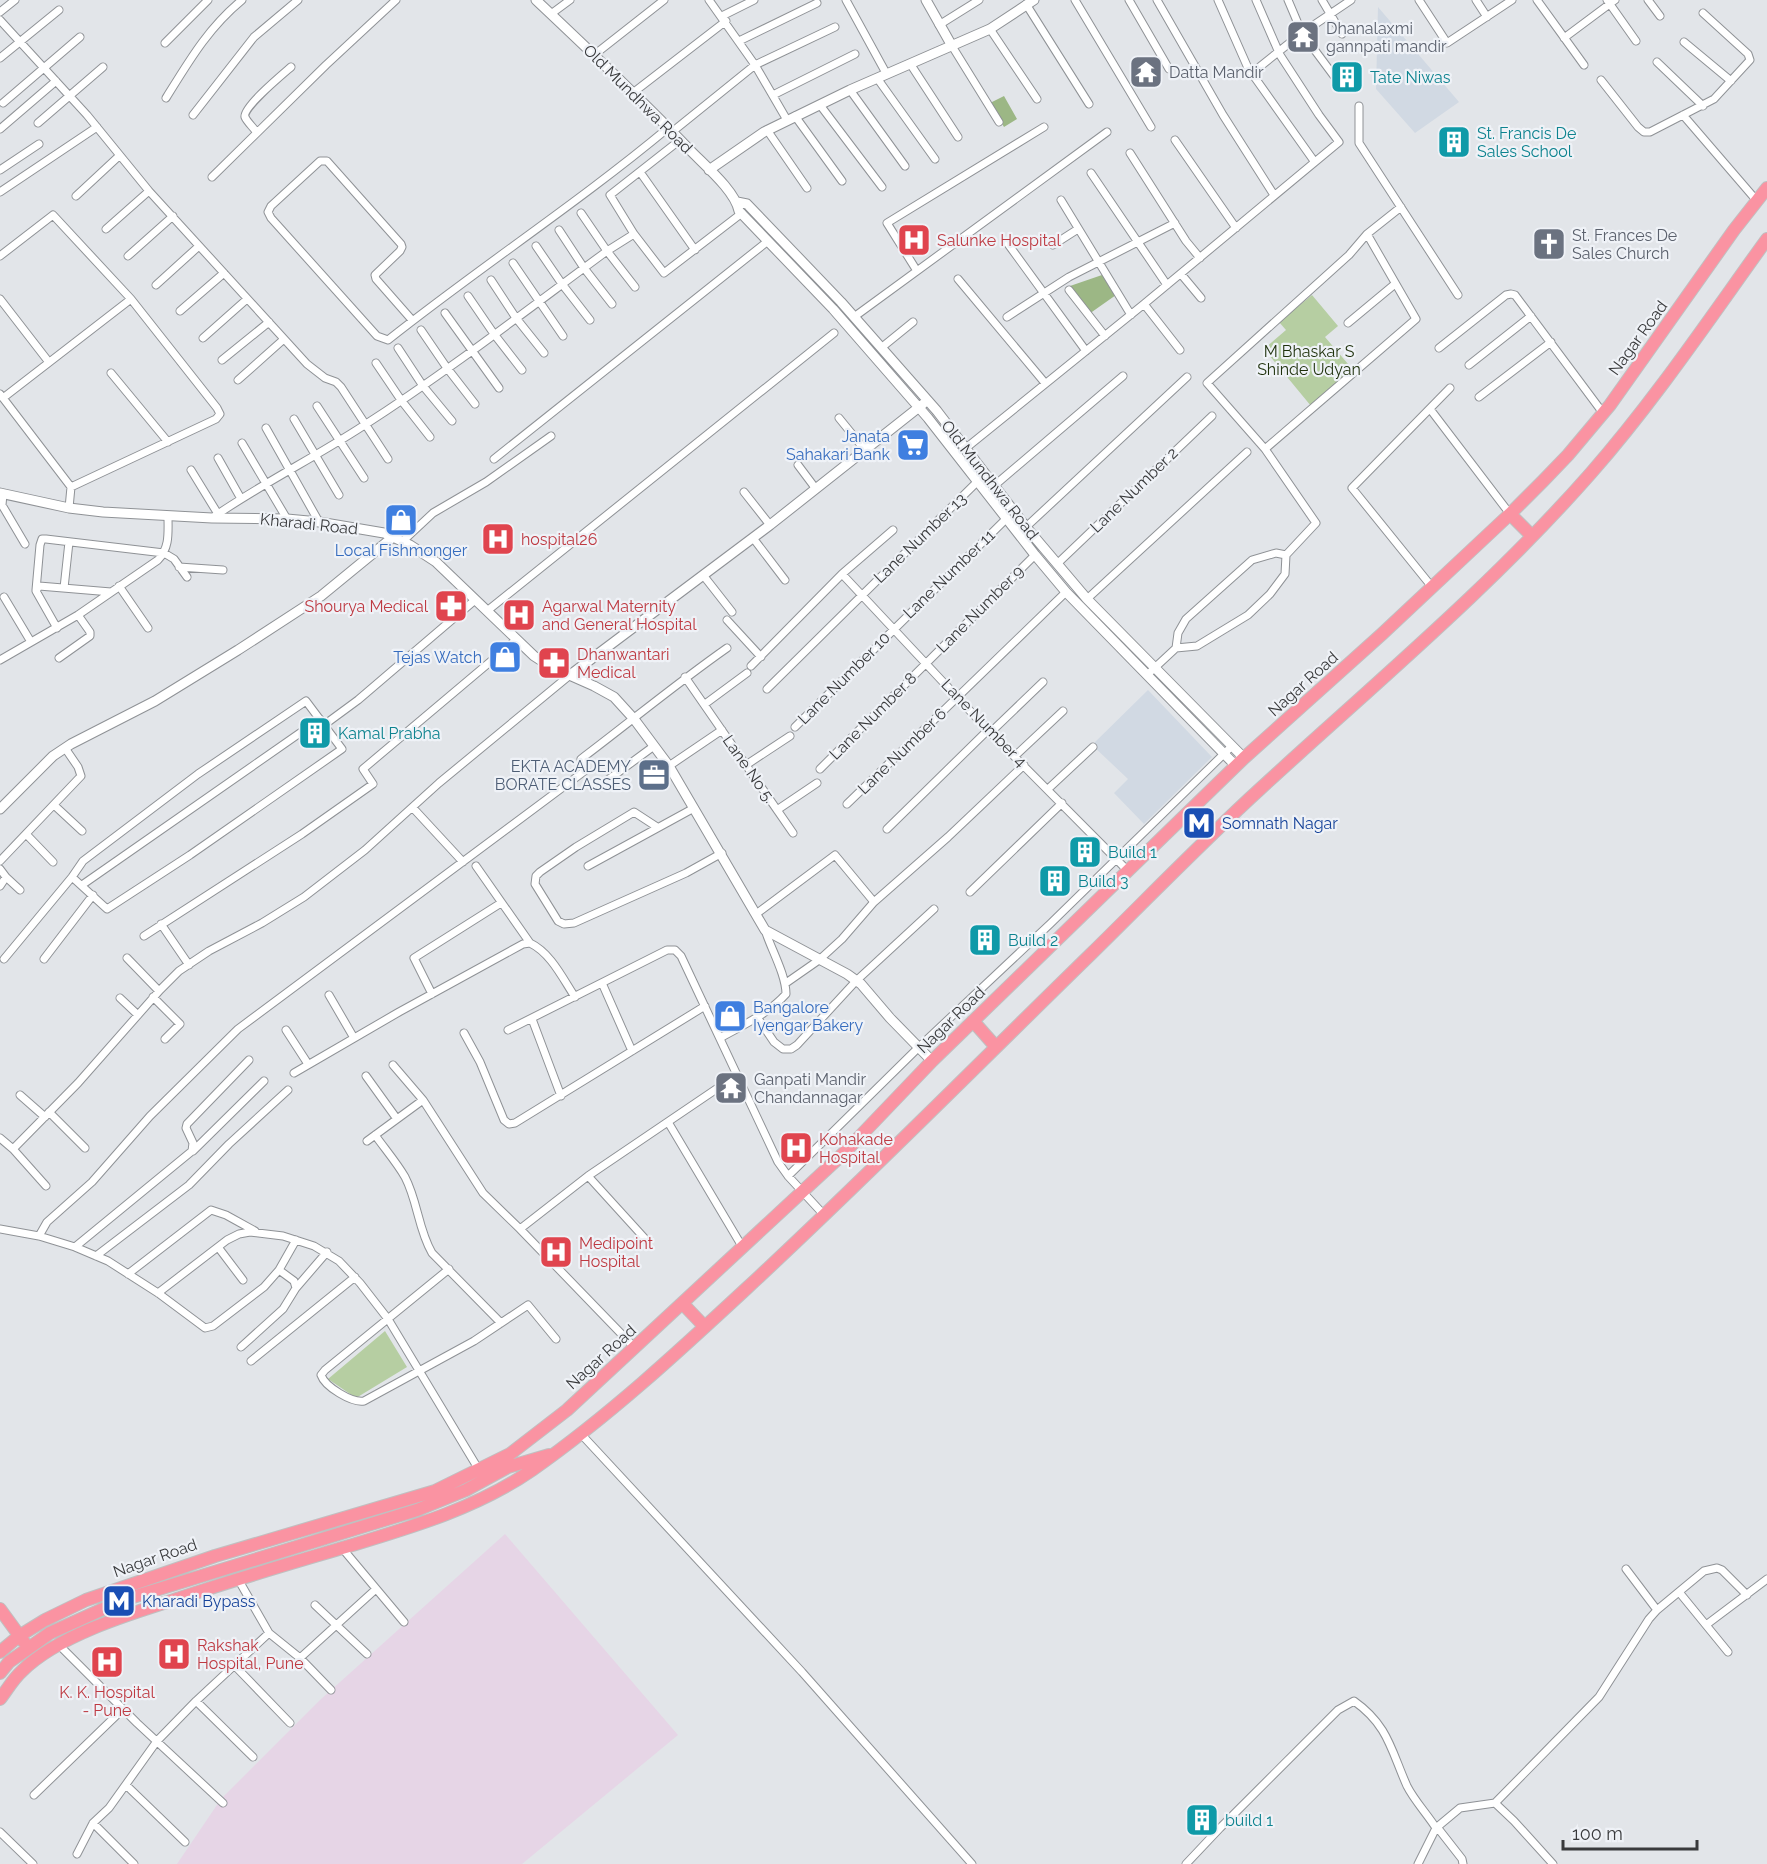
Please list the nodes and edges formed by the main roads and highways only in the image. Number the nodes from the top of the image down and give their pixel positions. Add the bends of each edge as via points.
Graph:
1 (1767, 188) edge
2 (1767, 239) edge
3 (1510, 514) junction
4 (1532, 537) junction
5 (973, 1022) junction
6 (996, 1047) junction
7 (683, 1304) junction
8 (705, 1327) junction
9 (553, 1454) junction
10 (0, 1609) edge
11 (19, 1636) junction
12 (28, 1647) junction
13 (0, 1650) edge
14 (9, 1662) junction
15 (0, 1673) edge
16 (0, 1699) edge

1 - 3 highway, Nagar Road via 1603,413
2 - 4 highway via 1633,423
3 - 4 highway
3 - 5 highway, Nagar Road via 1240,762
4 - 6 highway via 1259,789
5 - 6 highway
5 - 7 highway, Nagar Road via 845,1152
6 - 8 highway via 825,1216
7 - 8 highway
7 - 11 highway, Nagar Road via 567,1410 510,1454 479,1470 435,1491 144,1579 86,1600
8 - 9 highway
9 - 12 highway via 507,1467 466,1490 417,1510 123,1600
9 - 16 highway via 488,1496 445,1515 97,1627 36,1659 20,1672
10 - 11 highway
11 - 12 highway
11 - 13 highway, Nagar Road
12 - 14 highway
13 - 14 highway
14 - 15 highway

